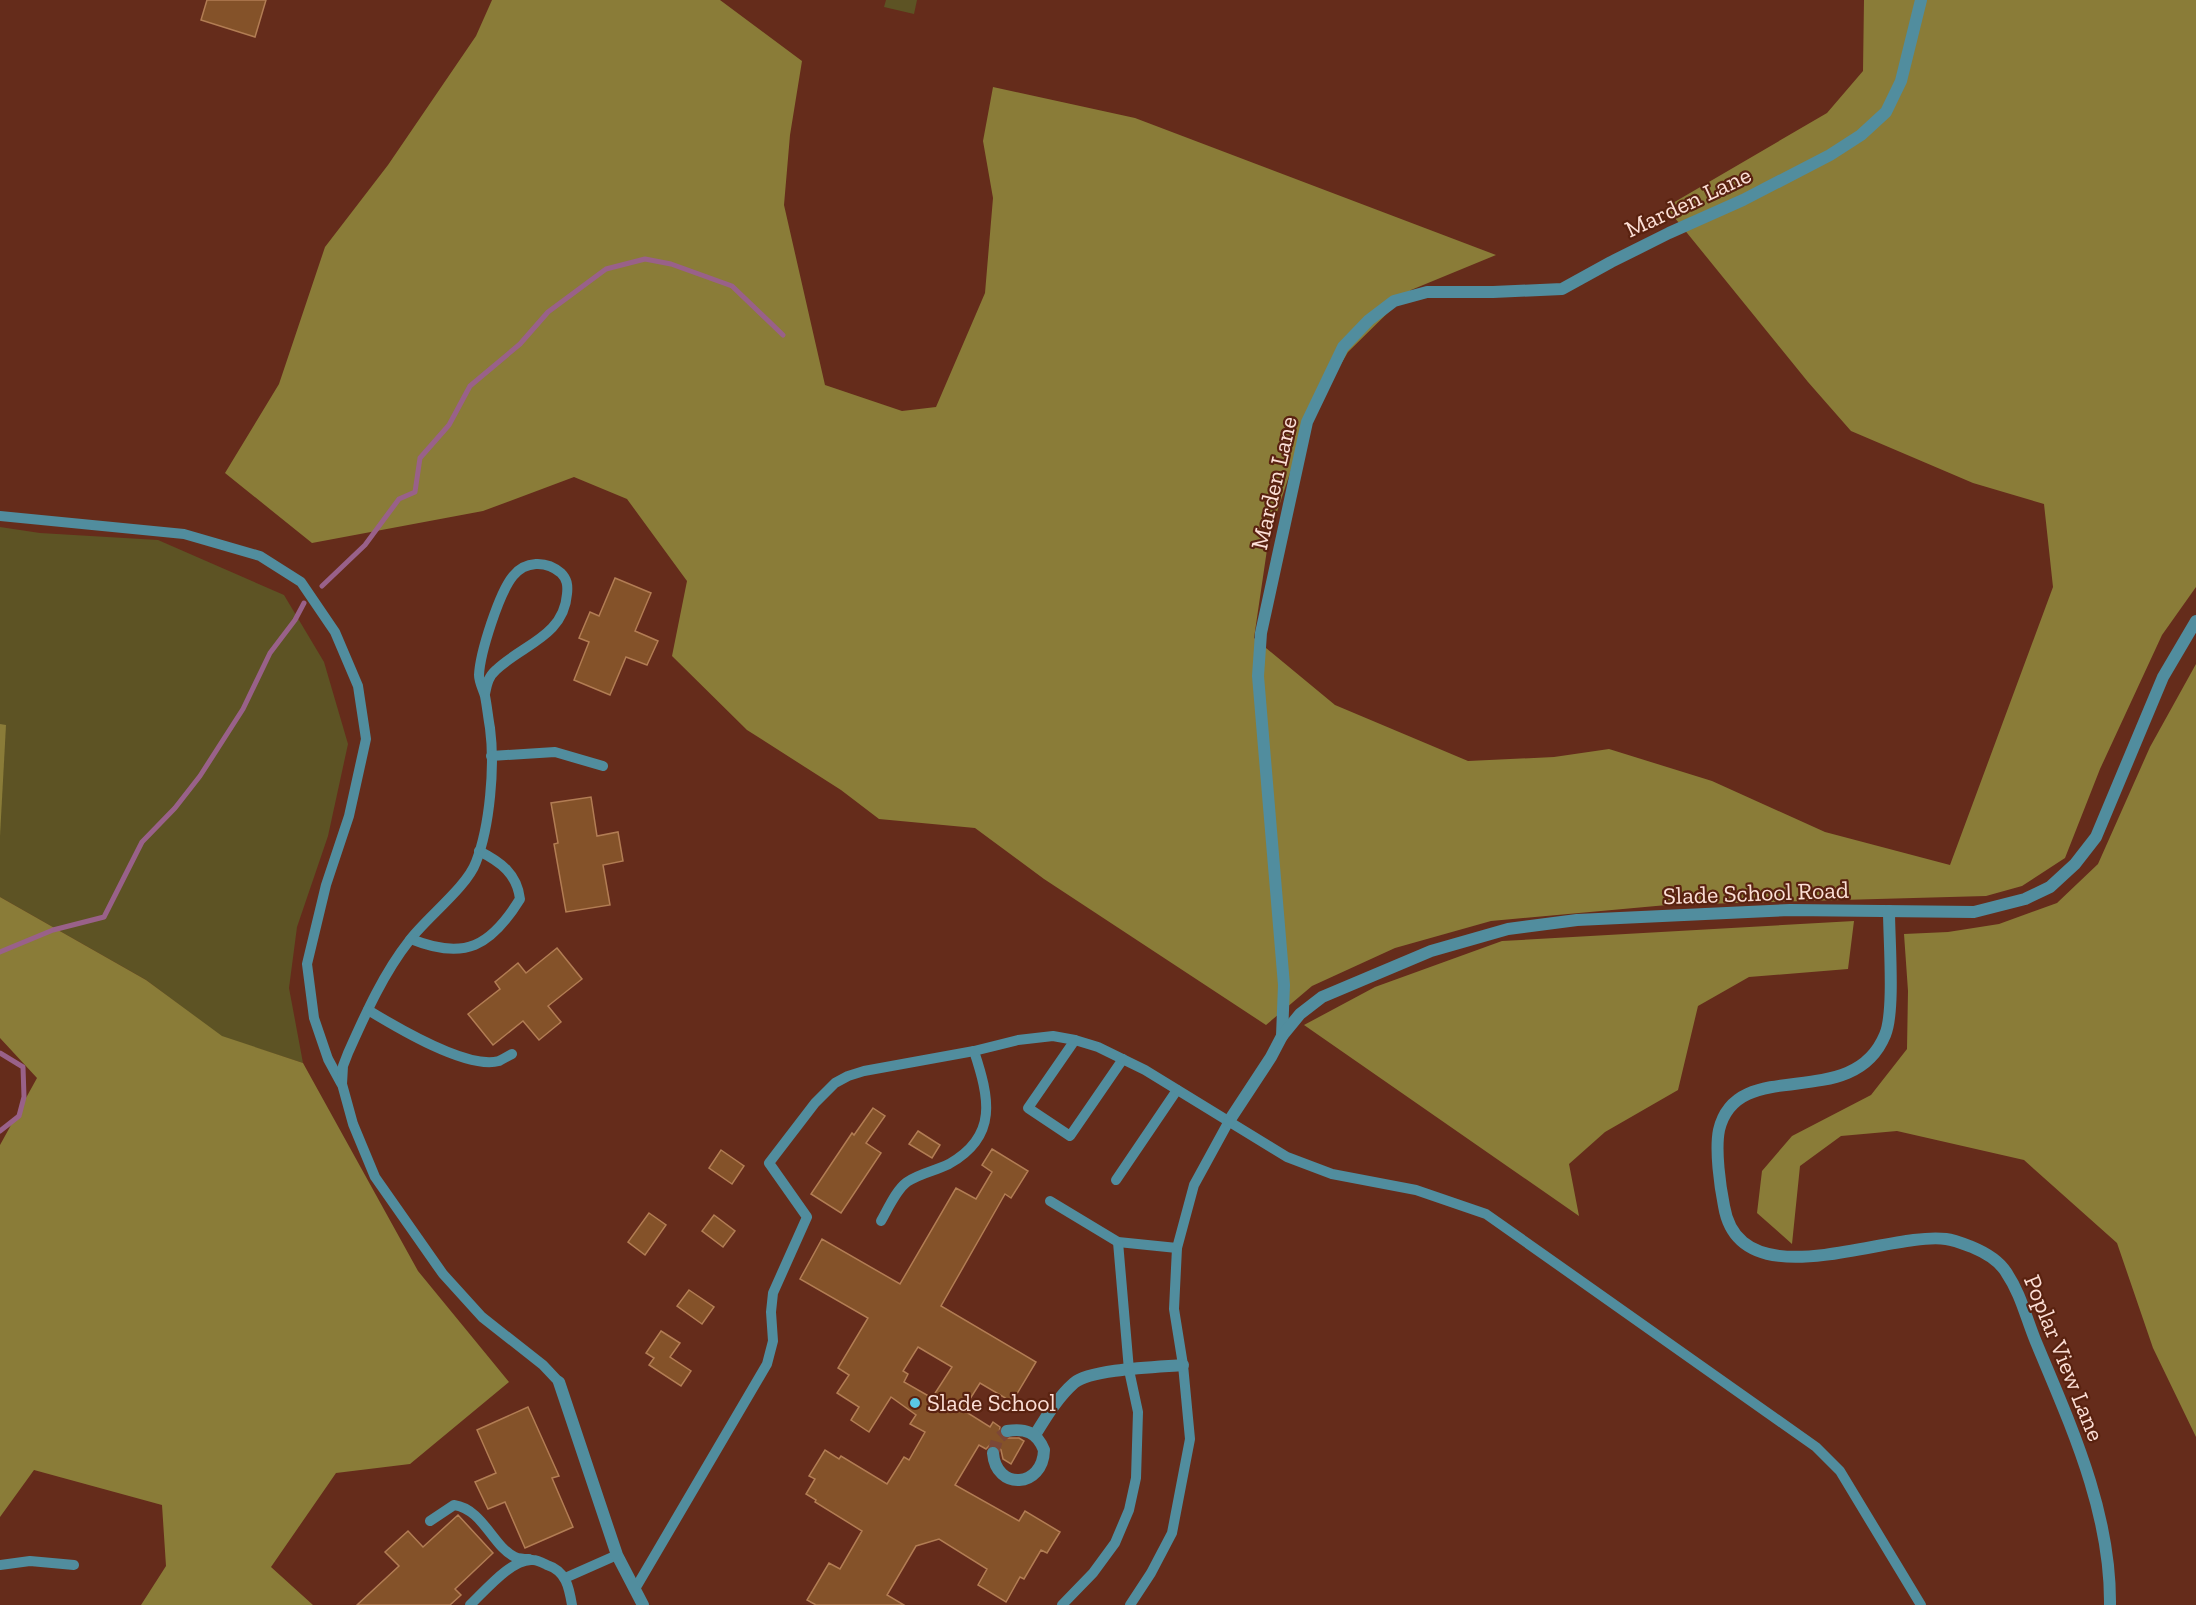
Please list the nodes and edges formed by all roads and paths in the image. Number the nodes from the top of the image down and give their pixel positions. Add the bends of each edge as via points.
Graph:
1 (1921, 0) edge
2 (0, 516) edge
3 (2196, 621) edge
4 (484, 694) junction
5 (490, 756) junction
6 (603, 766) dead end
7 (479, 851) junction
8 (1889, 911) junction
9 (411, 939) junction
10 (368, 1010) junction
11 (1282, 1036) junction
12 (1075, 1040) junction
13 (974, 1051) junction
14 (512, 1054) dead end
15 (1123, 1059) junction
16 (342, 1084) junction
17 (1177, 1090) junction
18 (1229, 1121) junction
19 (1116, 1180) dead end
20 (1050, 1201) dead end
21 (881, 1221) dead end
22 (1118, 1242) junction
23 (1177, 1248) junction
24 (1183, 1365) junction
25 (1129, 1370) junction
26 (559, 1382) joint
27 (1007, 1431) dead end
28 (1035, 1435) junction
29 (993, 1453) dead end
30 (430, 1521) dead end
31 (617, 1555) junction
32 (533, 1560) junction
33 (0, 1565) edge
34 (74, 1566) dead end
35 (565, 1578) junction
36 (635, 1589) junction
37 (470, 1605) edge
38 (572, 1605) edge
39 (643, 1605) edge
40 (1062, 1605) edge
41 (1130, 1605) edge
42 (1921, 1605) edge
43 (2110, 1605) edge

1 - 11 street, Marden Lane via 1901,81 1886,112 1861,135 1830,155 1562,289 1427,292 1394,301 1343,347 1307,422 1261,633 1258,676 1284,985
2 - 16 lane via 184,534 260,556 301,582 335,632 358,686 366,739 349,816 326,885 307,964 314,1018 328,1059
3 - 8 street, Slade School Road via 2163,677 2096,837 2075,864 2050,886 2025,899 1974,912
4 - 4 lane via 488,679 497,669 539,641 558,620 567,602 568,585 553,567 530,564 512,577 484,648 478,677
4 - 5 lane
5 - 6 lane via 555,752
5 - 7 lane via 491,788
7 - 9 lane via 466,879
7 - 9 lane via 505,866 519,886 520,899 502,926 482,943 464,948 445,948
8 - 11 street, Slade School Road via 1755,911 1577,920 1508,929 1431,951 1322,997 1300,1014
8 - 43 street, Poplar View Lane via 1890,1014 1880,1047 1853,1072 1834,1079 1771,1086 1745,1095 1731,1107 1719,1132 1727,1219 1747,1244 1778,1257 1946,1239 1970,1246 2005,1270 2020,1296 2094,1490 2106,1541
9 - 10 lane
10 - 14 lane via 410,1034 473,1060 498,1061
10 - 16 lane via 343,1066
11 - 18 street, Slade School Road
12 - 13 lane via 1053,1036
12 - 15 lane
12 - 15 lane via 1028,1108 1070,1136
13 - 21 lane via 988,1101 979,1136 965,1154 905,1184
13 - 36 lane via 864,1071 835,1083 769,1164 807,1217 773,1293 771,1352
15 - 17 lane
16 - 26 lane via 353,1124 375,1177 442,1274 482,1317
17 - 18 lane
17 - 19 lane
18 - 23 lane via 1194,1185
18 - 42 lane via 1287,1157 1332,1174 1416,1190 1486,1214 1816,1448 1840,1471
20 - 22 lane
22 - 23 lane
22 - 25 lane
23 - 24 lane via 1174,1309
24 - 25 street
24 - 41 lane via 1190,1439 1172,1533
25 - 28 street via 1076,1381
25 - 40 lane via 1138,1412 1139,1444 1129,1510 1115,1543 1093,1574
26 - 31 street
27 - 28 street via 1027,1430
28 - 29 street via 1044,1450 1044,1459 1028,1479 1004,1476 994,1464
30 - 32 lane via 454,1505 463,1506 514,1557
31 - 35 lane
31 - 36 street
32 - 35 lane via 555,1567
32 - 37 lane via 513,1565
33 - 34 lane via 30,1561
35 - 38 lane
36 - 39 street

